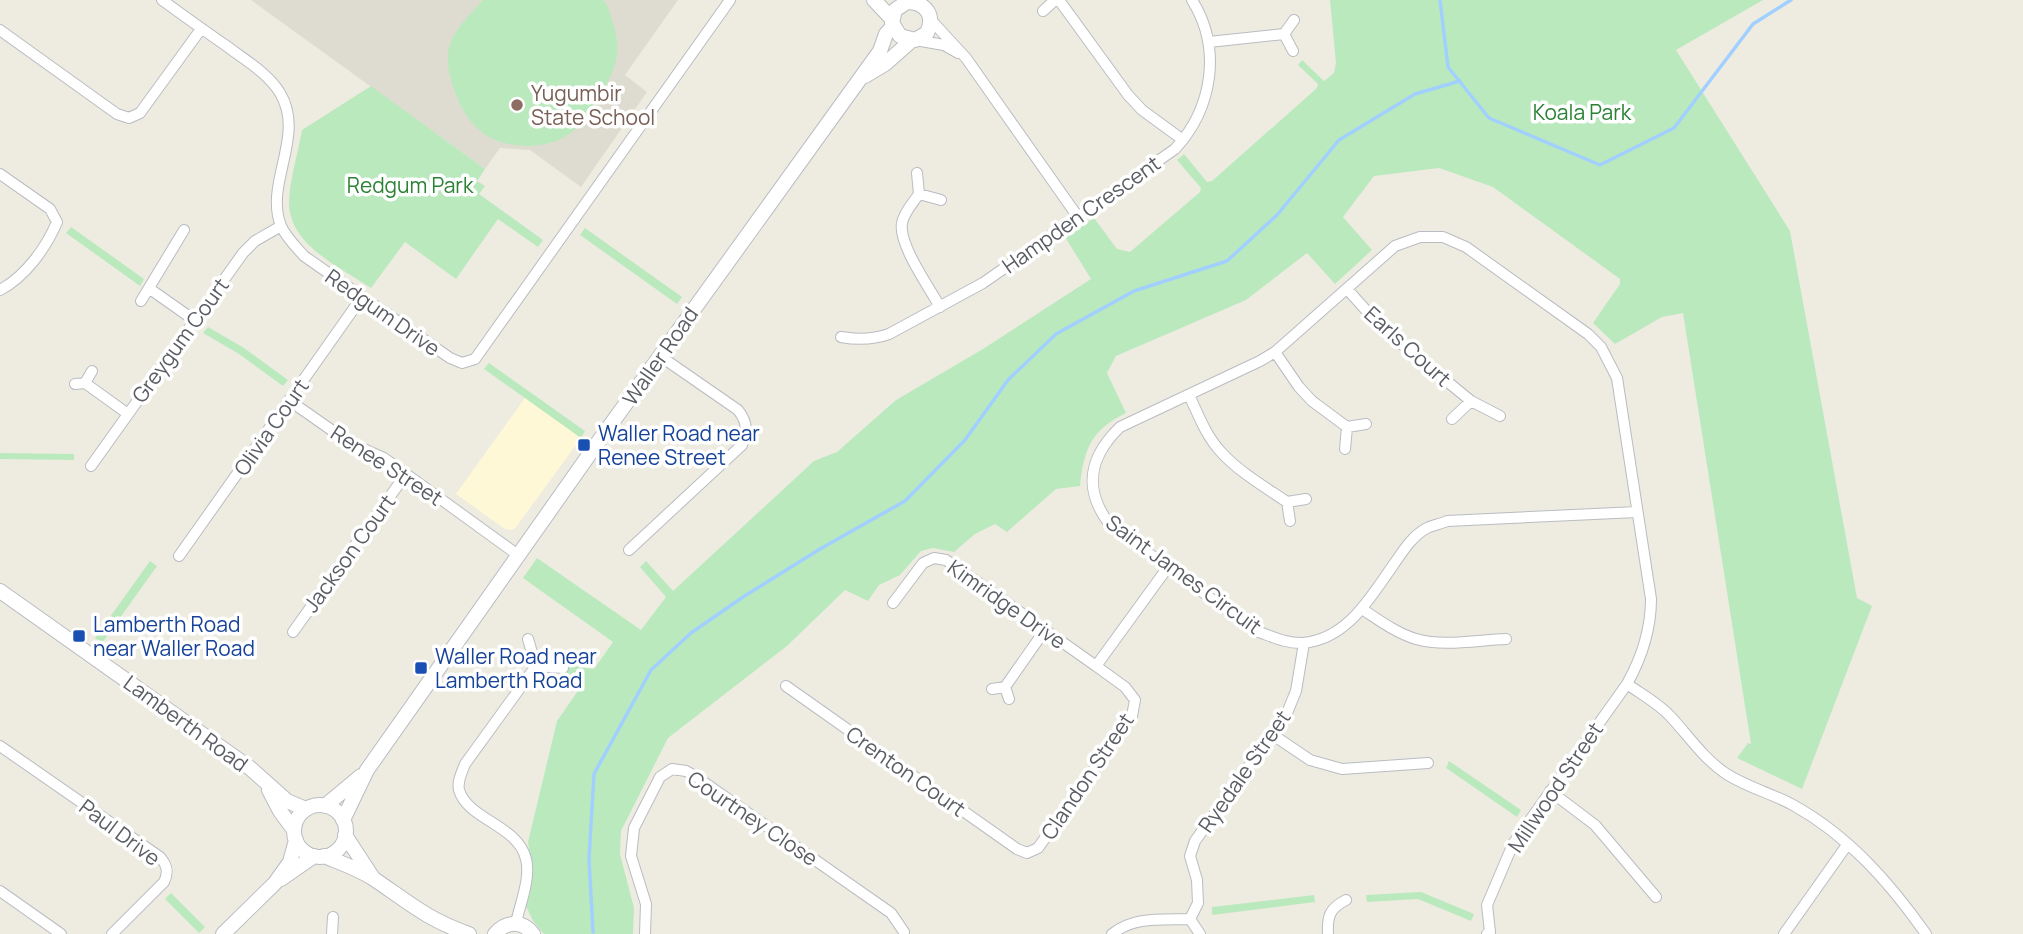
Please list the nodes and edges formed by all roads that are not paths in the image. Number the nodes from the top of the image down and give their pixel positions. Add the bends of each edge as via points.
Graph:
1 (162, 0) edge
2 (730, 0) edge
3 (874, 0) edge
4 (937, 0) edge
5 (1057, 0) edge
6 (1192, 0) edge
7 (903, 1) edge
8 (1043, 11) dead end
9 (930, 18) junction
10 (1294, 20) dead end
11 (892, 23) junction
12 (201, 29) junction
13 (0, 30) edge
14 (1284, 34) junction
15 (913, 40) junction
16 (1209, 42) junction
17 (1293, 51) dead end
18 (966, 58) junction
19 (858, 80) junction
20 (1183, 140) junction
21 (917, 173) dead end
22 (0, 174) edge
23 (919, 194) junction
24 (941, 201) dead end
25 (1078, 217) junction
26 (281, 226) junction
27 (184, 230) dead end
28 (150, 289) junction
29 (1347, 289) junction
30 (0, 290) edge
31 (362, 297) junction
32 (141, 301) dead end
33 (940, 307) junction
34 (194, 320) junction
35 (841, 337) dead end
36 (1275, 352) junction
37 (660, 356) junction
38 (92, 371) dead end
39 (1189, 395) junction
40 (290, 401) junction
41 (1471, 401) junction
42 (128, 414) junction
43 (1500, 416) dead end
44 (1452, 419) dead end
45 (1366, 424) dead end
46 (1347, 427) junction
47 (1345, 449) dead end
48 (91, 466) dead end
49 (406, 474) junction
50 (1306, 499) dead end
51 (1287, 502) junction
52 (1637, 512) junction
53 (1290, 521) dead end
54 (629, 550) dead end
55 (519, 555) junction
56 (179, 556) dead end
57 (1168, 567) junction
58 (0, 591) edge
59 (893, 603) dead end
60 (1362, 609) junction
61 (1045, 630) junction
62 (293, 632) dead end
63 (528, 639) dead end
64 (1506, 639) dead end
65 (1304, 643) junction
66 (536, 666) junction
67 (1096, 666) junction
68 (563, 668) dead end
69 (1627, 684) junction
70 (786, 686) dead end
71 (1005, 687) junction
72 (992, 688) dead end
73 (1009, 699) dead end
74 (1273, 735) junction
75 (0, 746) edge
76 (1428, 763) dead end
77 (367, 770) junction
78 (267, 784) junction
79 (1550, 791) junction
80 (325, 806) junction
81 (306, 809) junction
82 (343, 820) junction
83 (295, 835) junction
84 (345, 835) junction
85 (1847, 845) junction
86 (1027, 853) joint
87 (319, 856) junction
88 (373, 878) junction
89 (275, 883) junction
90 (0, 891) edge
91 (1657, 897) dead end
92 (1346, 900) dead end
93 (333, 916) dead end
94 (1190, 919) junction
95 (516, 923) junction
96 (904, 932) dead end
97 (1490, 933) edge
98 (61, 934) edge
99 (112, 934) edge
100 (223, 934) edge
101 (332, 934) edge
102 (469, 934) edge
103 (495, 934) edge
104 (533, 934) edge
105 (645, 934) edge
106 (1112, 934) edge
107 (1200, 934) edge
108 (1328, 934) edge
109 (1784, 934) edge
110 (1926, 934) edge

1 - 12 street
2 - 31 street, Redgum Drive via 475,359 462,363 450,358
3 - 11 street
4 - 9 street, Waller Road
5 - 8 street
5 - 20 street via 1128,95
6 - 16 street, Hampden Crescent
7 - 9 street, Waller Road via 922,4
7 - 11 street, Waller Road
9 - 15 street, Waller Road via 927,33
9 - 18 street
10 - 14 street
11 - 15 street via 900,36
11 - 19 street, Waller Road via 880,51
12 - 13 street via 140,113 129,118
12 - 26 street via 266,75 281,94 289,136 279,186
14 - 16 street
14 - 17 street
15 - 18 street via 944,45
15 - 19 street, Waller Road
16 - 20 street, Hampden Crescent via 1207,93
18 - 25 street
19 - 37 street, Waller Road
20 - 25 street, Hampden Crescent
21 - 23 street
22 - 30 street via 50,209 57,222 25,271
23 - 24 street
23 - 33 street via 901,224 903,239
25 - 33 street, Hampden Crescent
26 - 31 street, Redgum Drive via 304,256
26 - 34 street, Greygum Court via 254,240
27 - 28 street
28 - 32 street
28 - 34 street
29 - 36 street, Saint James Circuit
29 - 41 street, Earls Court via 1382,328
29 - 52 street, Saint James Circuit via 1395,247 1420,237 1443,237 1466,247 1588,334 1601,346 1616,378
31 - 40 street, Olivia Court
33 - 35 street, Hampden Crescent via 875,339
34 - 42 street, Greygum Court
36 - 39 street, Saint James Circuit
36 - 46 street via 1312,401
37 - 54 street via 738,411 746,421 746,433 742,445
37 - 55 street, Waller Road
38 - 42 street via 80,383
39 - 51 street via 1220,452
39 - 57 street, Saint James Circuit via 1119,427 1104,442 1094,466 1093,489 1099,511 1111,526
40 - 49 street, Renee Street via 350,443
40 - 56 street, Olivia Court
41 - 43 street, Earls Court
41 - 44 street, Earls Court
42 - 48 street, Greygum Court
45 - 46 street
46 - 47 street
49 - 55 street, Renee Street
49 - 62 street, Jackson Court
50 - 51 street
51 - 53 street
52 - 60 street via 1447,521 1426,528 1408,543
52 - 69 street, Saint James Circuit via 1651,619
55 - 77 street, Waller Road
57 - 65 street, Saint James Circuit via 1256,631
57 - 67 street
58 - 78 street, Lamberth Road
59 - 61 street, Kimridge Drive via 923,563 934,558 946,560
60 - 64 street via 1419,640
60 - 65 street via 1339,631
61 - 67 street, Kimridge Drive
61 - 71 street
63 - 66 street
65 - 74 street, Ryedale Street via 1296,691
66 - 68 street
66 - 95 street via 459,778 459,790 468,804 517,841 524,852 527,876
67 - 86 street, Clandon Street via 1135,700 1132,716 1038,848
69 - 79 street, Millwood Street
69 - 85 street via 1668,713 1725,773 1792,804
70 - 86 street, Crenton Court
71 - 72 street
71 - 73 street
74 - 76 street via 1310,760 1342,769
74 - 94 street, Ryedale Street via 1195,841 1190,856 1198,903
75 - 99 street, Paul Drive via 165,863 164,882
77 - 80 street, Waller Road
77 - 82 street, Waller Road
78 - 81 street, Lamberth Road via 287,801
78 - 83 street, Lamberth Road
79 - 91 street via 1595,825
79 - 97 street, Millwood Street via 1513,845 1487,905
80 - 81 street
80 - 82 street
81 - 83 street via 295,822
82 - 84 street
83 - 87 street via 306,853
83 - 89 street via 290,862
84 - 87 street via 338,849
84 - 88 street
85 - 109 street
85 - 110 street via 1873,866
87 - 88 street
87 - 89 street
88 - 102 street via 416,910
89 - 100 street
90 - 98 street
92 - 108 street via 1335,905 1327,918
93 - 101 street
94 - 106 street via 1134,921
94 - 107 street
95 - 103 street
95 - 104 street
96 - 105 street, Courtney Close via 891,913 798,847 695,776 672,769 660,777 632,837 631,856 646,904

